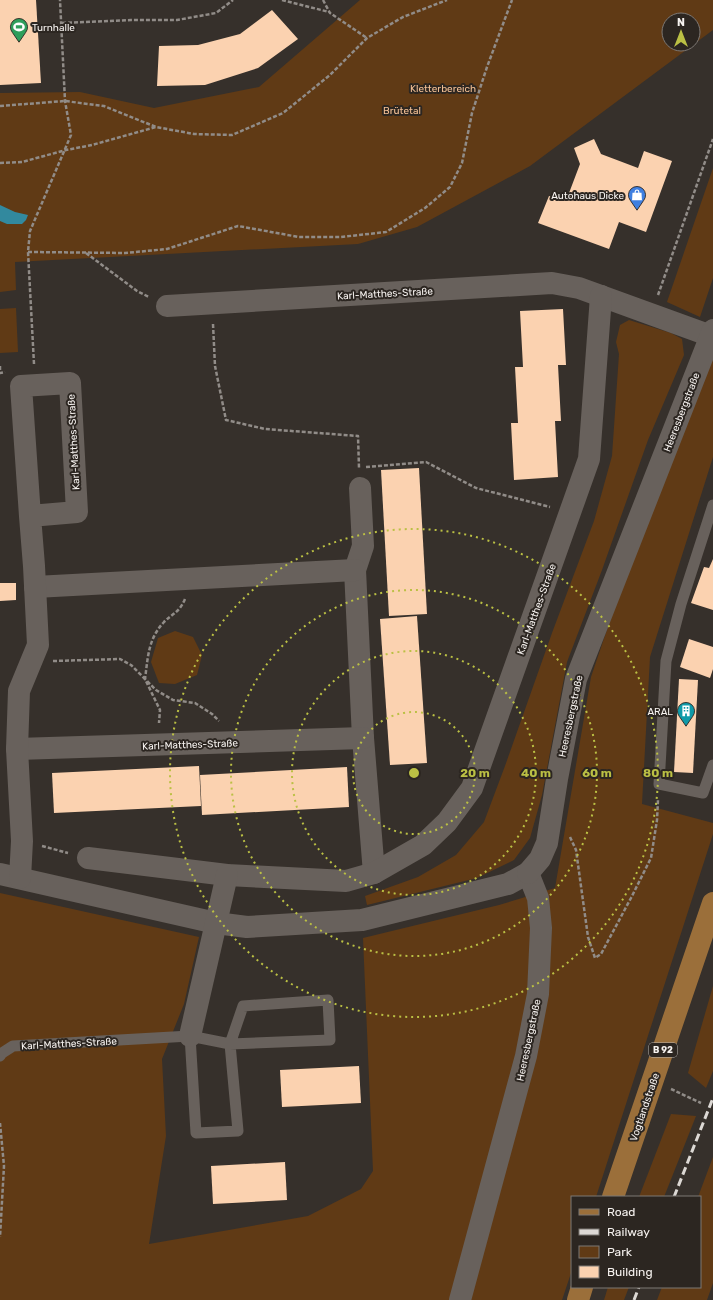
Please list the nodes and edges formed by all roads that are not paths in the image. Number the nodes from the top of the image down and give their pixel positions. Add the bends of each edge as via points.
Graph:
1 (601, 296) junction
2 (167, 306) road end
3 (712, 333) edge
4 (360, 478) road end
5 (713, 506) edge
6 (30, 516) junction
7 (355, 570) junction
8 (35, 587) junction
9 (363, 738) junction
10 (17, 749) junction
11 (713, 765) edge
12 (88, 858) road end
13 (374, 873) junction
14 (528, 873) junction
15 (227, 875) junction
16 (10, 876) edge
17 (713, 903) edge
18 (216, 923) junction
19 (190, 1036) junction
20 (230, 1044) junction
21 (0, 1056) edge
22 (613, 1196) edge
23 (582, 1288) edge
24 (460, 1300) edge
25 (578, 1300) edge

1 - 2 street, Karl-Matthes-Straße via 579,288 552,283
1 - 3 street, Karl-Matthes-Straße
1 - 13 street, Karl-Matthes-Straße via 589,459 472,788 446,822 423,846
3 - 14 street, Heeresbergstraße via 576,679 547,843 540,859
4 - 7 street via 363,546
5 - 11 lane via 681,604 666,661 659,784 703,793
6 - 6 street, Karl-Matthes-Straße via 21,386 70,383 77,512
6 - 8 street
7 - 8 street
7 - 9 street
8 - 10 street via 38,645 19,691
9 - 10 street, Karl-Matthes-Straße
9 - 13 street
10 - 16 street via 22,841
12 - 15 street, Karl-Matthes-Straße
13 - 15 street, Karl-Matthes-Straße via 346,881
14 - 18 street via 508,884 362,920 247,927
14 - 24 street, Heeresbergstraße via 538,898 541,928 538,994 526,1056
15 - 18 street, Karl-Matthes-Straße
16 - 18 street
17 - 22 main road, Vogtlandstraße / B 92
18 - 19 street, Karl-Matthes-Straße
19 - 20 lane, Karl-Matthes-Straße
19 - 20 lane, Karl-Matthes-Straße via 196,1133 238,1131
19 - 21 lane, Karl-Matthes-Straße via 13,1046
20 - 20 lane, Karl-Matthes-Straße via 330,1040 328,1000 243,1006
23 - 25 main road

